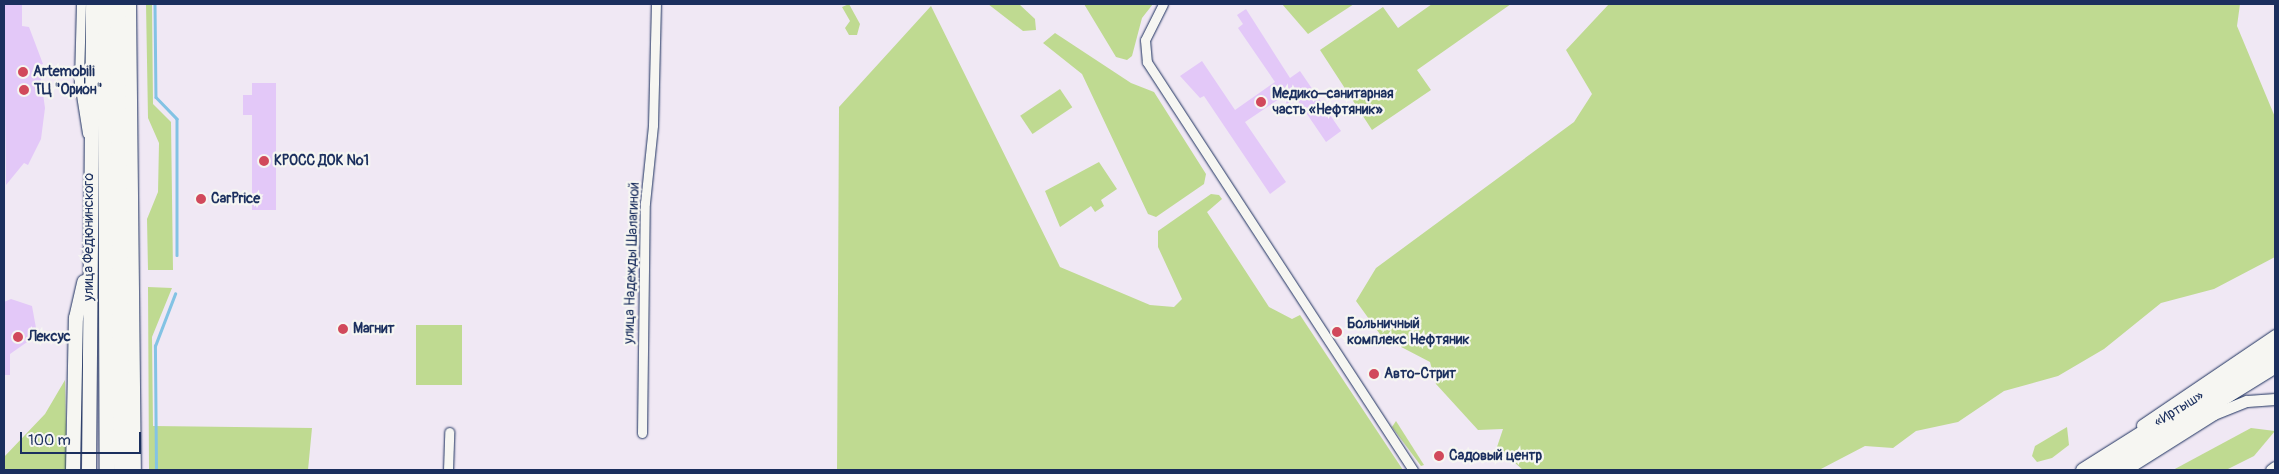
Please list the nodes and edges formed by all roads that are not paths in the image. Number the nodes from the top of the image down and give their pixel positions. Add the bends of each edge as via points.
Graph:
1 (81, 4) edge
2 (93, 4) edge
3 (105, 4) edge
4 (117, 4) edge
5 (128, 4) edge
6 (656, 4) edge
7 (1163, 4) edge
8 (89, 140) junction
9 (89, 267) junction
10 (2275, 335) edge
11 (2275, 349) edge
12 (2275, 365) edge
13 (112, 379) junction
14 (2275, 399) edge
15 (448, 432) dead end
16 (642, 433) dead end
17 (2116, 448) junction
18 (2275, 467) edge
19 (73, 470) edge
20 (90, 470) edge
21 (108, 470) edge
22 (121, 470) edge
23 (134, 470) edge
24 (448, 470) edge
25 (1414, 470) edge
26 (2083, 470) edge
27 (2105, 470) edge
28 (2125, 470) edge
29 (2271, 470) edge

1 - 8 street via 79,82
2 - 8 main road, улица Федюнинского
3 - 13 highway, улица Федюнинского
4 - 13 highway, улица Федюнинского
5 - 23 main road
6 - 16 street, улица Надежды Шалагиной via 654,125 645,203
7 - 25 street via 1147,32 1147,62
8 - 9 main road, улица Федюнинского
9 - 19 main road via 76,318
9 - 20 main road, улица Федюнинского
10 - 17 street via 2168,406
11 - 17 highway, «Иртыш»
12 - 27 highway, «Иртыш»
13 - 21 highway
13 - 22 highway
14 - 28 street via 2247,401 2214,414
15 - 24 street
17 - 26 highway, «Иртыш»
18 - 29 street

